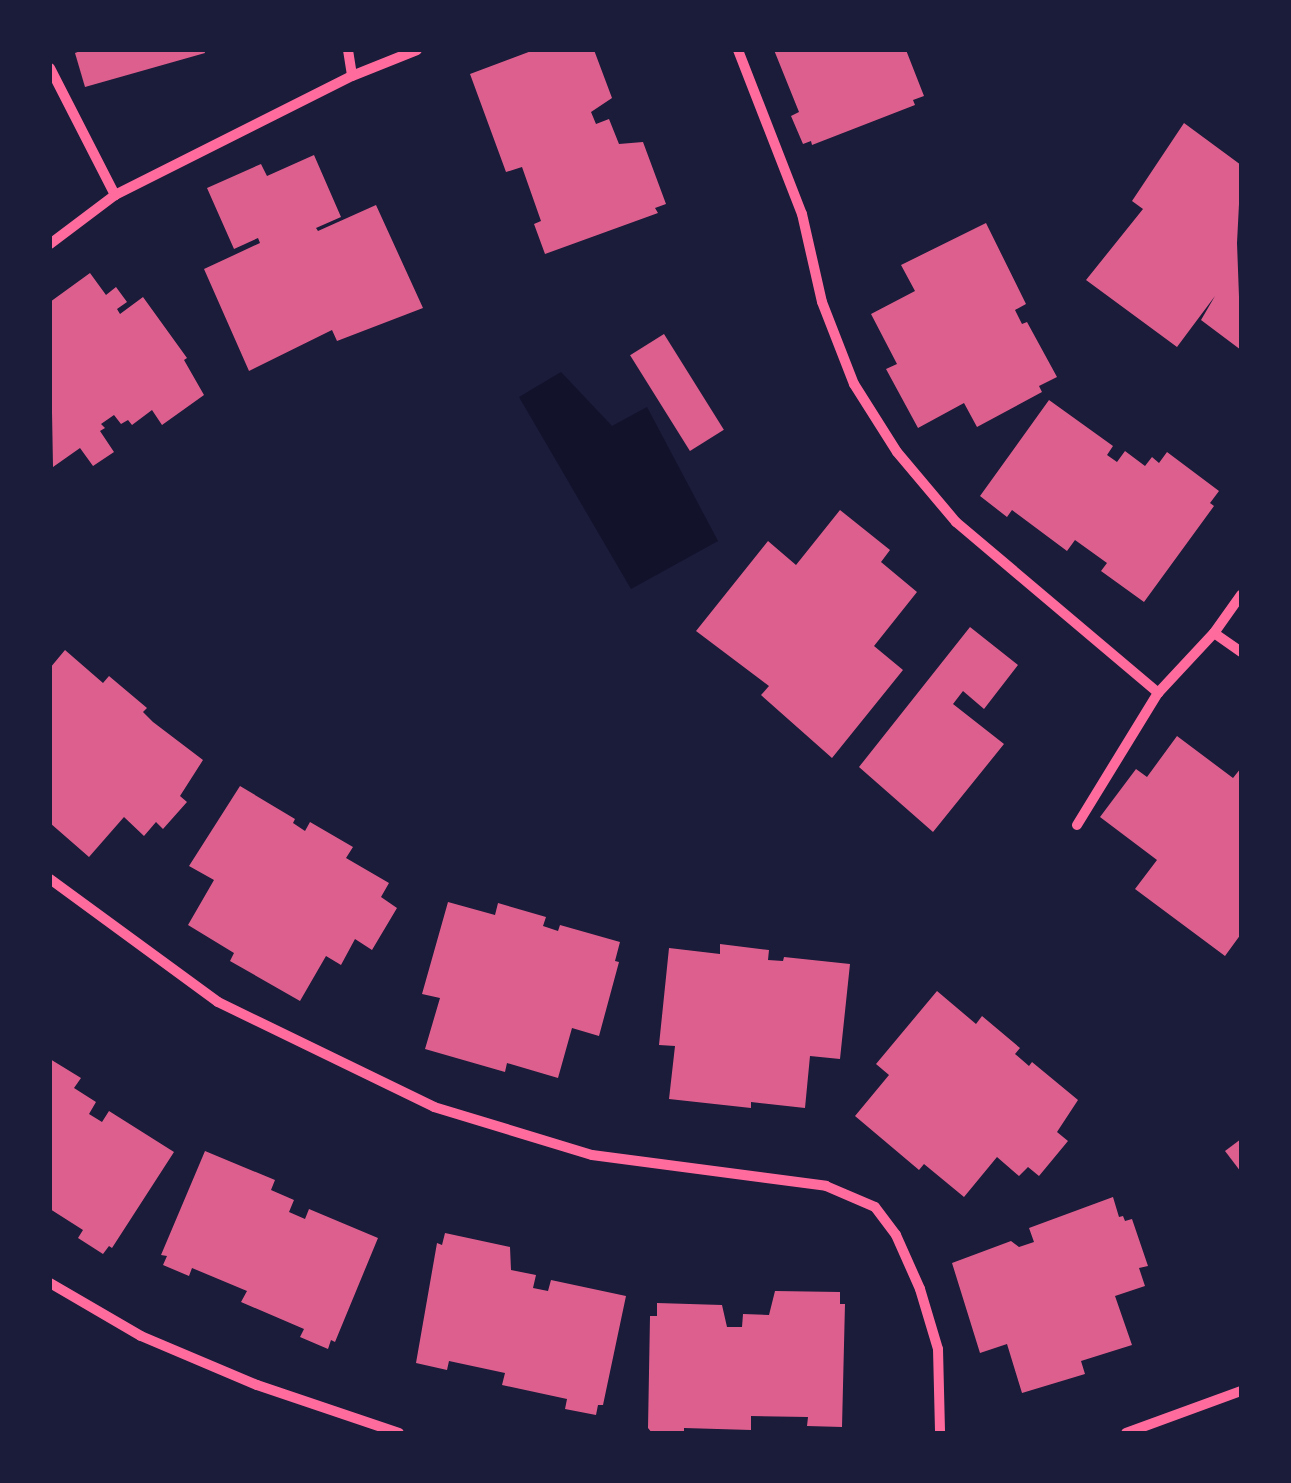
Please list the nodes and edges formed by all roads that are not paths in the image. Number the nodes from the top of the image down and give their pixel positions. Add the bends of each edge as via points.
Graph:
1 (348, 50) edge
2 (417, 50) edge
3 (738, 50) edge
4 (50, 68) edge
5 (352, 76) junction
6 (114, 196) junction
7 (50, 244) edge
8 (1241, 595) edge
9 (1214, 633) junction
10 (1241, 652) edge
11 (1158, 693) junction
12 (1077, 824) dead end
13 (50, 878) edge
14 (50, 1283) edge
15 (1241, 1391) edge
16 (398, 1433) edge
17 (940, 1433) edge
18 (1126, 1433) edge

1 - 5 street
2 - 5 street
3 - 11 street via 802,214 822,302 848,367 897,452 956,522
4 - 6 street
5 - 6 street
6 - 7 street
8 - 9 street
9 - 10 street
9 - 11 street
11 - 12 street
13 - 17 street via 218,1002 434,1108 592,1155 826,1186 875,1207 920,1289 938,1349
14 - 16 street via 141,1336 257,1386
15 - 18 street

